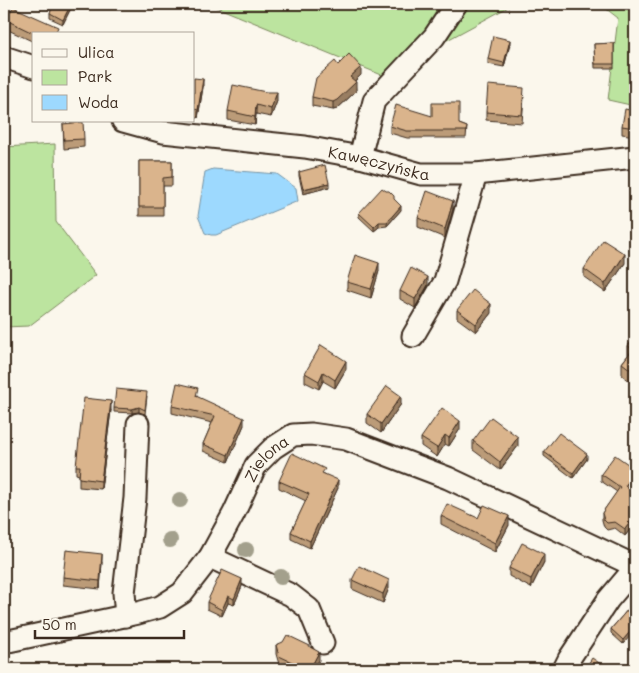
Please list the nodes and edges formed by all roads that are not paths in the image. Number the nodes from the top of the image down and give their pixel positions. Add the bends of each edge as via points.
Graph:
1 (456, 4) edge
2 (4, 57) edge
3 (32, 66) edge
4 (127, 122) edge
5 (360, 157) junction
6 (635, 157) edge
7 (476, 174) junction
8 (412, 336) dead end
9 (138, 424) dead end
10 (210, 557) junction
11 (635, 567) edge
12 (126, 616) junction
13 (4, 642) edge
14 (322, 643) dead end
15 (564, 669) edge

1 - 5 street via 434,37 374,101
2 - 3 street
4 - 5 street, Kawęczyńska via 163,132 305,147
5 - 7 street, Kawęczyńska via 421,174
6 - 7 street, Kawęczyńska
7 - 8 street via 446,281
9 - 12 street via 136,498 124,594
10 - 11 street, Zielona via 256,465 272,448 293,435 312,434 346,439 448,478
10 - 12 street, Zielona via 182,593 160,607
10 - 14 street via 291,596 309,609
11 - 15 street via 608,600
12 - 13 street, Zielona

